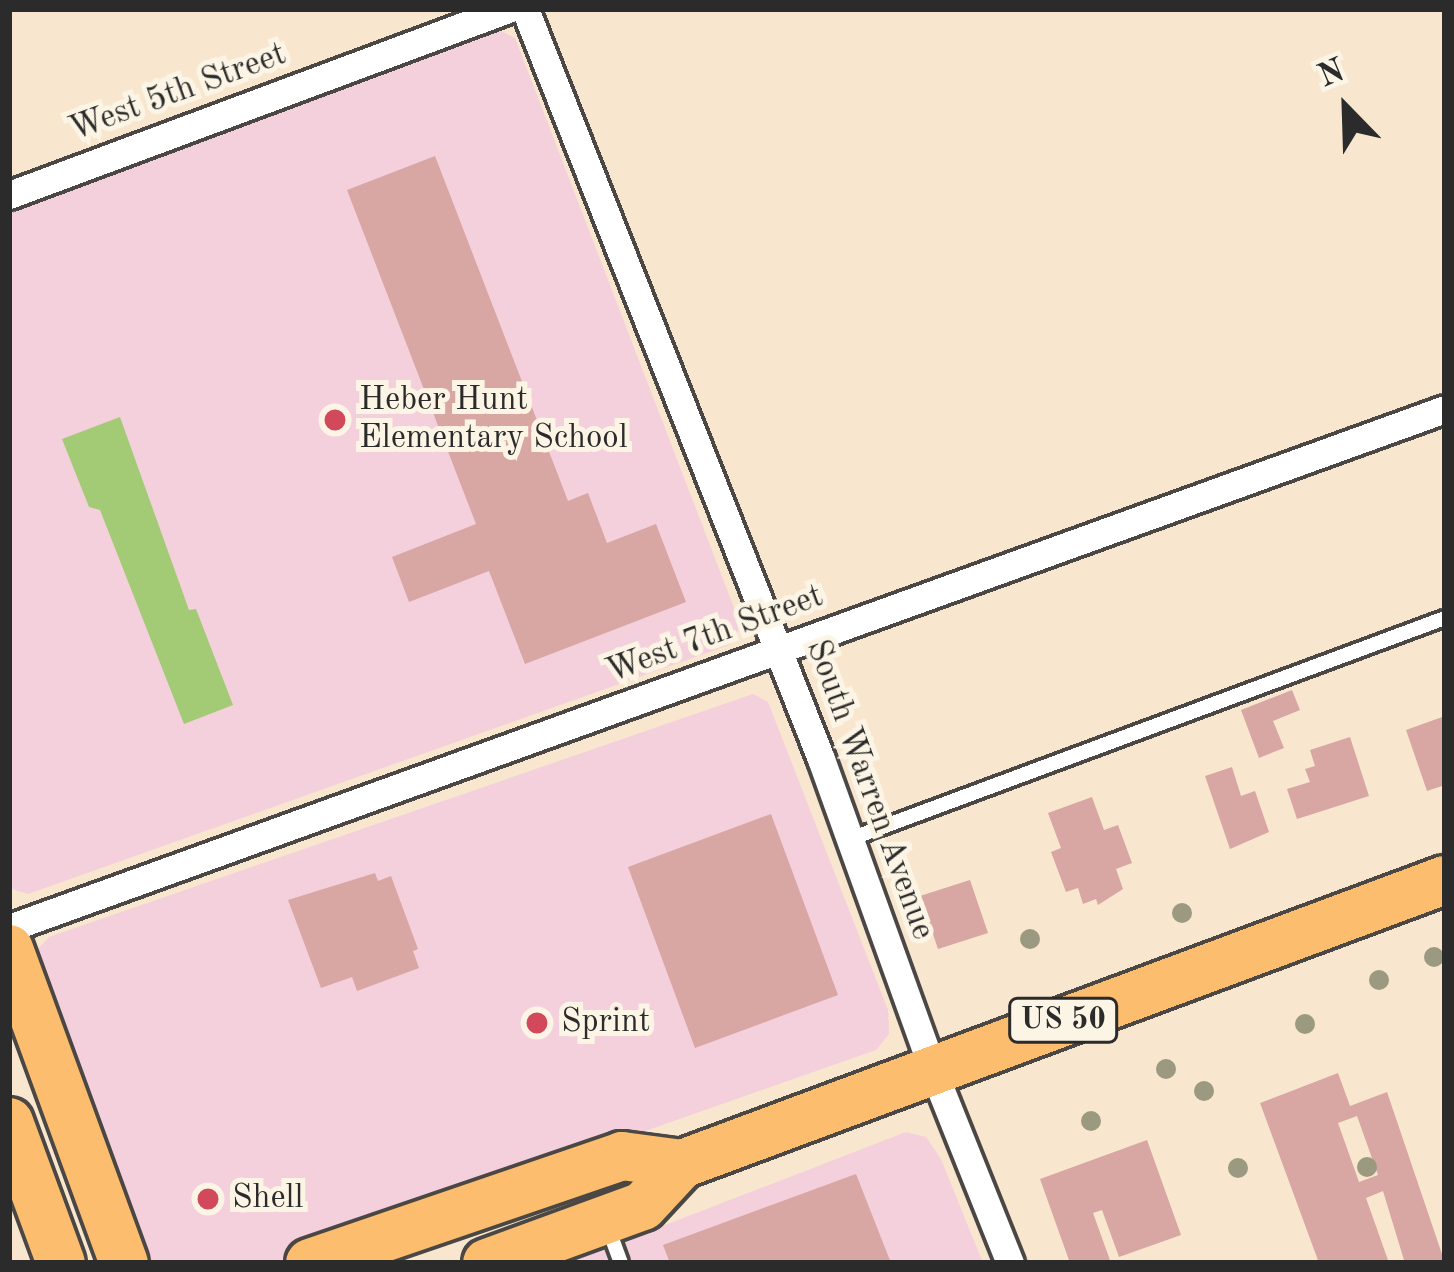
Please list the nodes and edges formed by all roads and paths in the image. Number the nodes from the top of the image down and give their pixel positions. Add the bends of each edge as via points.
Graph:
1 (508, 9) edge
2 (525, 9) edge
3 (9, 195) edge
4 (1445, 409) edge
5 (1445, 617) edge
6 (779, 651) junction
7 (850, 839) junction
8 (1445, 880) edge
9 (9, 928) edge
10 (9, 949) edge
11 (932, 1068) junction
12 (9, 1122) edge
13 (682, 1164) junction
14 (613, 1241) edge
15 (61, 1263) edge
16 (124, 1263) edge
17 (310, 1263) edge
18 (487, 1263) edge
19 (1010, 1263) edge

1 - 3 street, West 5th Street
2 - 6 street, South Warren Avenue
4 - 6 street, West 7th Street
5 - 7 lane
6 - 7 street, South Warren Avenue
6 - 9 street, West 7th Street
7 - 11 street, South Warren Avenue
8 - 11 highway, US 50
10 - 16 highway
11 - 13 highway, US 50
11 - 19 street, South Warren Avenue
12 - 15 highway
13 - 14 highway, US 50
13 - 17 highway, US 50 via 622,1156
14 - 18 highway, US 50

